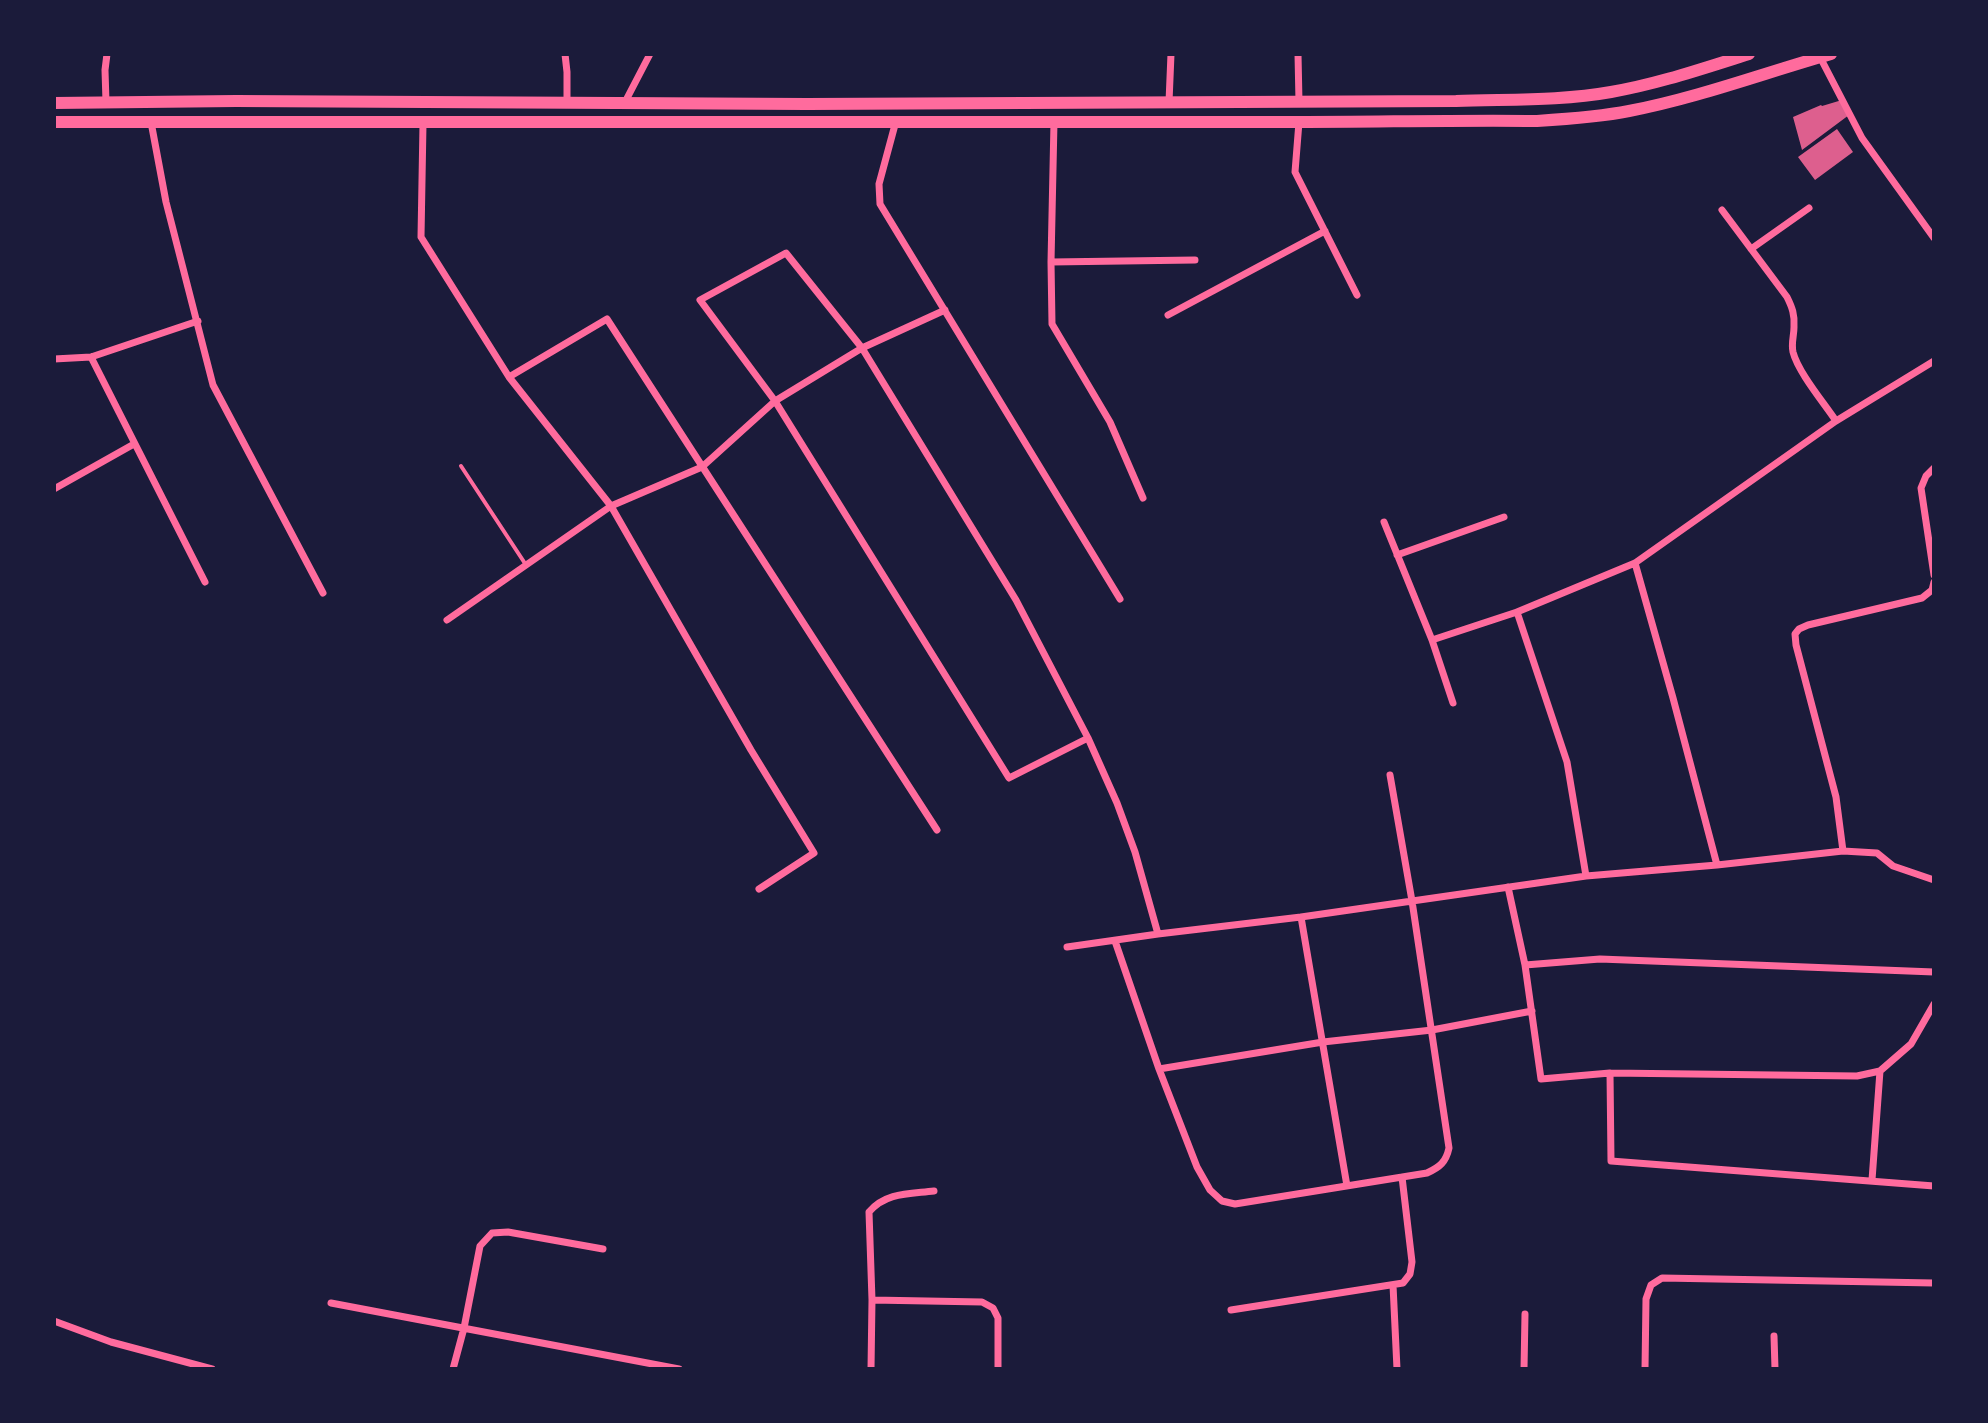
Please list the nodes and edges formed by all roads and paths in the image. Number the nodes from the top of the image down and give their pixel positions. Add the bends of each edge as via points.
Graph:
1 (107, 54) edge
2 (565, 54) edge
3 (650, 54) edge
4 (1171, 54) edge
5 (1298, 54) edge
6 (1749, 54) edge
7 (1826, 56) edge
8 (106, 102) junction
9 (1169, 102) junction
10 (1299, 102) junction
11 (54, 103) edge
12 (567, 103) junction
13 (624, 104) junction
14 (896, 121) junction
15 (54, 122) edge
16 (151, 122) junction
17 (1054, 122) junction
18 (1299, 122) junction
19 (423, 124) junction
20 (1809, 208) dead end
21 (1722, 210) dead end
22 (1934, 221) edge
23 (1925, 227) junction
24 (1325, 231) junction
25 (1934, 238) edge
26 (1751, 249) junction
27 (1195, 260) dead end
28 (1051, 262) junction
29 (1357, 295) dead end
30 (945, 310) junction
31 (1168, 315) dead end
32 (198, 321) junction
33 (862, 348) junction
34 (91, 357) junction
35 (54, 359) edge
36 (1933, 364) edge
37 (509, 377) junction
38 (775, 401) junction
39 (1836, 421) junction
40 (134, 444) junction
41 (461, 466) dead end
42 (702, 467) junction
43 (1934, 468) edge
44 (54, 489) edge
45 (1143, 498) dead end
46 (611, 506) junction
47 (1504, 517) dead end
48 (1384, 522) dead end
49 (1397, 555) junction
50 (1635, 563) junction
51 (526, 565) junction
52 (1934, 575) edge
53 (205, 582) dead end
54 (1934, 582) edge
55 (323, 593) dead end
56 (1120, 599) dead end
57 (1517, 612) junction
58 (447, 620) dead end
59 (1432, 640) junction
60 (1453, 703) dead end
61 (1088, 738) junction
62 (1390, 775) dead end
63 (937, 830) dead end
64 (1843, 851) junction
65 (1717, 865) junction
66 (1586, 876) junction
67 (1934, 880) edge
68 (1508, 887) junction
69 (759, 889) dead end
70 (1412, 901) junction
71 (1301, 917) junction
72 (1158, 934) junction
73 (1115, 941) junction
74 (1067, 947) dead end
75 (1525, 965) junction
76 (1934, 972) edge
77 (1934, 1004) edge
78 (1532, 1011) junction
79 (1432, 1030) junction
80 (1323, 1042) junction
81 (1159, 1069) junction
82 (1880, 1071) junction
83 (1610, 1073) junction
84 (1402, 1177) junction
85 (1872, 1180) junction
86 (1347, 1186) junction
87 (1934, 1186) edge
88 (934, 1191) dead end
89 (603, 1249) dead end
90 (1934, 1283) edge
91 (1393, 1285) junction
92 (872, 1300) junction
93 (331, 1303) dead end
94 (1231, 1310) dead end
95 (1525, 1314) dead end
96 (54, 1321) edge
97 (464, 1328) junction
98 (1774, 1336) dead end
99 (212, 1369) edge
100 (453, 1369) edge
101 (679, 1369) edge
102 (871, 1369) edge
103 (998, 1369) edge
104 (1397, 1369) edge
105 (1524, 1369) edge
106 (1645, 1369) edge
107 (1775, 1369) edge

1 - 8 street
2 - 12 street
3 - 13 street
4 - 9 street
5 - 10 street
6 - 10 highway via 1611,92 1553,98
7 - 18 highway via 1698,94 1583,118
7 - 23 street via 1862,138
8 - 11 highway
8 - 12 highway
9 - 10 highway
9 - 13 highway
12 - 13 highway
14 - 17 highway
14 - 19 highway
14 - 30 street via 879,184 880,204
15 - 16 highway
16 - 19 highway
16 - 32 street
17 - 18 highway
17 - 28 street
18 - 24 street via 1295,172
19 - 37 street via 421,237
20 - 26 street
21 - 26 street
22 - 23 street
23 - 25 street
24 - 29 street
24 - 31 street
26 - 39 street via 1787,297 1793,310 1794,355
27 - 28 street
28 - 45 street via 1052,324 1110,422
30 - 33 street
30 - 56 street
32 - 34 street
32 - 55 street via 213,385
33 - 38 street
33 - 38 street via 786,253 700,300
33 - 61 street via 1016,600
34 - 35 street
34 - 40 street
36 - 39 street
37 - 42 street via 607,319
37 - 46 street
38 - 42 street
38 - 61 street via 1009,778
39 - 50 street
40 - 44 street
40 - 53 street
41 - 51 lane
42 - 46 street
42 - 63 street
43 - 52 street via 1921,488
46 - 51 street
46 - 69 street via 814,853
47 - 49 street
48 - 49 street
49 - 59 street
50 - 57 street
50 - 65 street
51 - 58 street
54 - 64 street via 1922,598 1808,625 1795,634 1836,797
57 - 59 street
57 - 66 street via 1567,762
59 - 60 street
61 - 72 street via 1135,852
62 - 70 street
64 - 65 street
64 - 67 street via 1877,853 1893,866
65 - 66 street
66 - 68 street
68 - 70 street
68 - 75 street
70 - 71 street
70 - 79 street
71 - 72 street
71 - 80 street
72 - 73 street
73 - 74 street
73 - 81 street
75 - 76 street via 1600,959
75 - 78 street
77 - 82 street via 1911,1044
78 - 79 street
78 - 83 street via 1541,1079
79 - 80 street
79 - 84 street via 1449,1148 1437,1168
80 - 81 street
80 - 86 street
81 - 86 street via 1197,1167 1222,1201 1235,1204
82 - 83 street via 1857,1076
82 - 85 street
83 - 85 street via 1611,1161
84 - 86 street
84 - 91 street via 1412,1262 1403,1283
85 - 87 street
88 - 92 street via 886,1198 869,1212
89 - 97 street via 492,1233 480,1246
90 - 106 street via 1662,1278 1651,1285 1646,1299
91 - 94 street
91 - 104 street
92 - 102 street
92 - 103 street via 982,1302 993,1308 998,1318
93 - 97 street
95 - 105 street
96 - 99 street
97 - 100 street
97 - 101 street
98 - 107 street

